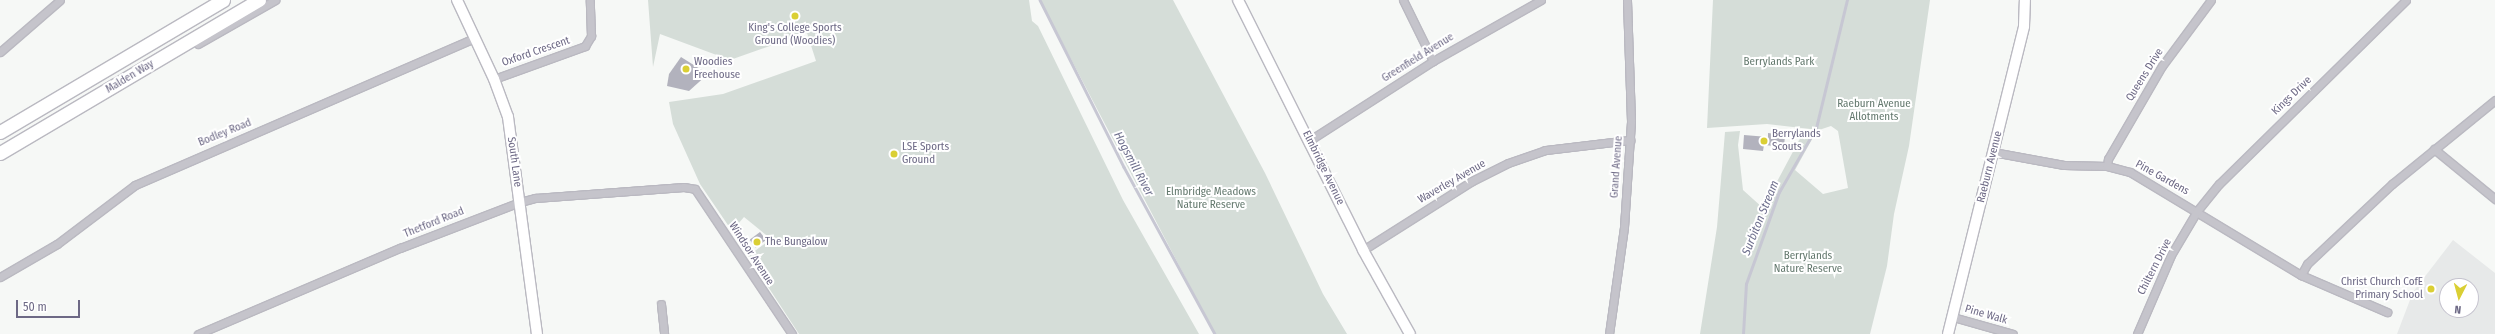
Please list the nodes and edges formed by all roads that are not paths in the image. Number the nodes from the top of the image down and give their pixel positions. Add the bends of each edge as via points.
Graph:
1 (60, 0) edge
2 (223, 0) edge
3 (260, 0) edge
4 (275, 0) edge
5 (457, 0) edge
6 (590, 0) edge
7 (1238, 0) edge
8 (1403, 0) edge
9 (1541, 0) edge
10 (1627, 0) edge
11 (2035, 0) edge
12 (2211, 0) edge
13 (2406, 0) edge
14 (2025, 5) edge
15 (475, 38) junction
16 (198, 44) dead end
17 (0, 52) edge
18 (1433, 61) junction
19 (494, 79) junction
20 (2495, 100) edge
21 (0, 132) edge
22 (1310, 140) junction
23 (1630, 140) junction
24 (2434, 149) junction
25 (1993, 152) junction
26 (3, 153) edge
27 (2107, 166) junction
28 (691, 187) joint
29 (2495, 199) edge
30 (520, 202) junction
31 (2197, 211) junction
32 (1362, 250) junction
33 (2301, 275) junction
34 (0, 277) edge
35 (661, 304) dead end
36 (2387, 312) dead end
37 (1952, 317) junction
38 (198, 334) edge
39 (537, 334) edge
40 (664, 334) edge
41 (792, 334) edge
42 (1410, 334) edge
43 (1610, 334) edge
44 (1948, 334) edge
45 (2012, 334) edge
46 (2136, 334) edge

1 - 17 street
2 - 21 highway, Malden Way
3 - 26 highway, Malden Way
4 - 16 street
5 - 15 street, South Lane
6 - 19 street, Oxford Crescent via 591,36 585,46
7 - 22 street, Elmbridge Avenue
8 - 18 street
9 - 18 street, Greenfield Avenue
10 - 23 street, Grand Avenue
11 - 14 street
12 - 27 street, Queens Drive via 2162,66 2108,159
13 - 31 street, Kings Drive via 2219,184
14 - 25 street, Raeburn Avenue
15 - 19 street, South Lane
15 - 34 street, Bodley Road via 135,185 57,244
18 - 22 street, Greenfield Avenue
19 - 30 street, South Lane via 508,117
20 - 24 street
22 - 32 street, Elmbridge Avenue
23 - 32 street, Waverley Avenue via 1545,150 1508,163 1472,181
23 - 43 street, Grand Avenue via 1624,227
24 - 29 street
24 - 33 street via 2392,184 2308,264
25 - 27 street, Pine Gardens via 2064,165
25 - 37 street, Raeburn Avenue
27 - 31 street, Pine Gardens via 2142,178
28 - 30 street, Thetford Road via 535,198
28 - 41 street, Windsor Avenue
30 - 38 street, Thetford Road via 400,248
30 - 39 street, South Lane
31 - 33 street, Pine Gardens
31 - 46 street, Chiltern Drive via 2157,283
32 - 42 street, Elmbridge Avenue
33 - 36 street, Pine Gardens
35 - 40 street
37 - 44 street, Raeburn Avenue
37 - 45 street, Pine Walk

